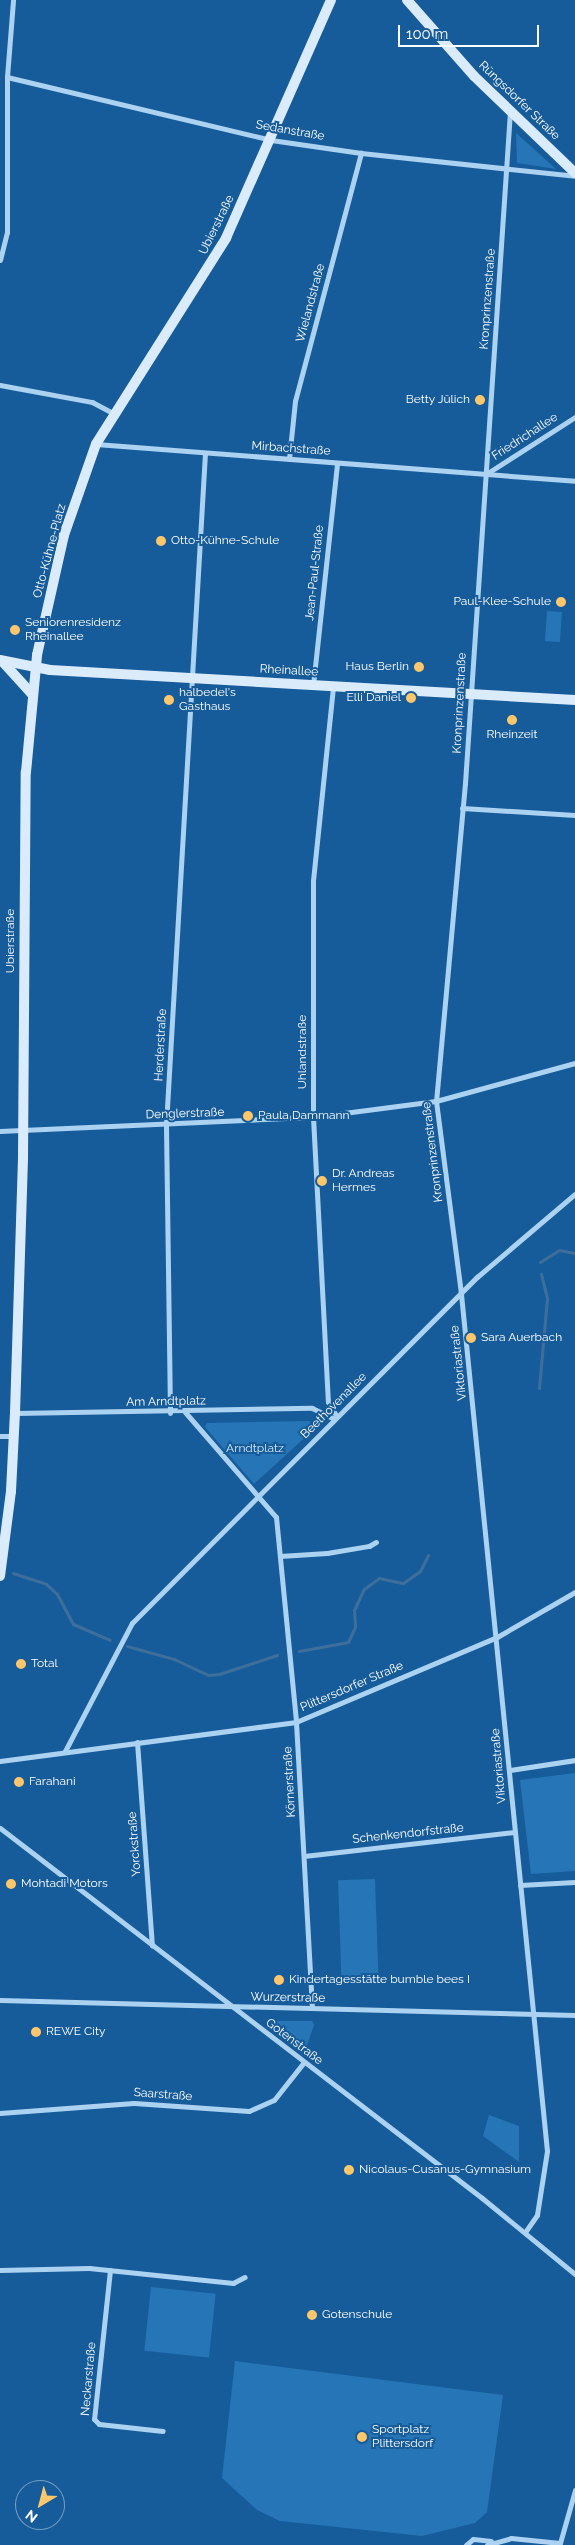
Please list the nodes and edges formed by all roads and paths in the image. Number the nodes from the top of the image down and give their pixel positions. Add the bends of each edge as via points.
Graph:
1 (13, 0) edge
2 (331, 0) edge
3 (407, 0) edge
4 (7, 77) junction
5 (510, 111) junction
6 (270, 140) junction
7 (361, 153) junction
8 (508, 168) junction
9 (575, 174) edge
10 (0, 195) edge
11 (7, 197) junction
12 (0, 260) edge
13 (0, 385) edge
14 (113, 413) junction
15 (575, 417) edge
16 (96, 444) junction
17 (206, 453) junction
18 (289, 459) junction
19 (336, 463) junction
20 (486, 474) junction
21 (575, 481) edge
22 (1, 660) edge
23 (35, 667) junction
24 (190, 678) junction
25 (314, 685) junction
26 (333, 686) junction
27 (32, 694) junction
28 (470, 694) junction
29 (575, 700) edge
30 (462, 808) junction
31 (575, 815) edge
32 (575, 1063) edge
33 (436, 1101) junction
34 (313, 1117) junction
35 (166, 1125) junction
36 (0, 1130) edge
37 (23, 1130) junction
38 (575, 1194) edge
39 (461, 1294) junction
40 (328, 1402) junction
41 (318, 1409) junction
42 (185, 1412) junction
43 (15, 1413) junction
44 (170, 1413) junction
45 (336, 1418) junction
46 (0, 1436) edge
47 (14, 1436) junction
48 (257, 1498) junction
49 (376, 1542) dead end
50 (280, 1556) junction
51 (0, 1576) edge
52 (575, 1592) edge
53 (496, 1637) junction
54 (296, 1722) junction
55 (137, 1742) junction
56 (64, 1751) junction
57 (575, 1760) edge
58 (0, 1761) edge
59 (510, 1770) junction
60 (0, 1828) edge
61 (515, 1832) junction
62 (304, 1856) junction
63 (575, 1882) edge
64 (520, 1885) junction
65 (152, 1945) junction
66 (0, 2000) edge
67 (231, 2006) junction
68 (312, 2008) junction
69 (533, 2014) junction
70 (575, 2015) edge
71 (304, 2062) junction
72 (0, 2113) edge
73 (525, 2232) junction
74 (0, 2270) edge
75 (110, 2270) junction
76 (575, 2274) edge
77 (246, 2277) dead end
78 (163, 2431) dead end
79 (575, 2490) edge
80 (489, 2543) edge
81 (466, 2545) edge

1 - 4 street
2 - 6 main road, Ubierstraße
3 - 5 main road, Rüngsdorfer Straße
4 - 6 street, Sedanstraße
4 - 11 street
5 - 8 street, Kronprinzenstraße
5 - 9 main road, Rüngsdorfer Straße
6 - 7 street, Sedanstraße
6 - 14 main road, Ubierstraße via 226,238
7 - 8 street, Sedanstraße
7 - 18 street, Wielandstraße via 295,401
8 - 9 street, Sedanstraße
8 - 20 street, Kronprinzenstraße
10 - 11 street
11 - 12 street via 7,232
13 - 14 street via 92,402
14 - 16 main road, Ubierstraße
15 - 20 street, Friedrichallee
16 - 17 street, Mirbachstraße
16 - 23 main road, Otto-Kühne-Platz via 64,535
17 - 18 street, Mirbachstraße
17 - 24 street
18 - 19 street, Mirbachstraße
19 - 20 street, Mirbachstraße
19 - 25 street, Jean-Paul-Straße
20 - 21 street, Mirbachstraße
20 - 28 street, Kronprinzenstraße
22 - 23 main road, Rheinallee
22 - 27 main road, Rheinallee
23 - 24 main road, Rheinallee
23 - 27 main road, Ubierstraße
24 - 25 main road, Rheinallee
24 - 35 street, Herderstraße
25 - 26 main road, Rheinallee
26 - 28 main road, Rheinallee
26 - 34 street, Uhlandstraße via 314,872
27 - 37 main road, Ubierstraße via 26,772
28 - 29 main road, Rheinallee
28 - 30 street, Kronprinzenstraße
30 - 31 street
30 - 33 street, Kronprinzenstraße
32 - 33 street, Denglerstraße
33 - 34 street, Denglerstraße
33 - 39 street, Kronprinzenstraße
34 - 35 street, Denglerstraße
34 - 40 street, Uhlandstraße
35 - 37 street, Denglerstraße
35 - 44 street, Herderstraße
36 - 37 street, Denglerstraße
37 - 43 main road, Ubierstraße
38 - 39 street, Beethovenallee via 515,1242
39 - 45 street, Beethovenallee
39 - 53 street, Viktoriastraße
40 - 41 street
40 - 45 street, Uhlandstraße
41 - 42 street, Am Arndtplatz
41 - 45 street
42 - 44 street, Am Arndtplatz
42 - 48 street
43 - 44 street, Am Arndtplatz
43 - 47 main road, Ubierstraße
45 - 48 street, Beethovenallee
46 - 47 street
47 - 51 main road, Ubierstraße
48 - 50 street, Körnerstraße via 276,1517
48 - 56 street, Beethovenallee via 128,1628
49 - 50 street via 327,1553
50 - 54 street, Körnerstraße
52 - 53 street, Plittersdorfer Straße
53 - 54 street, Plittersdorfer Straße
53 - 59 street, Viktoriastraße
54 - 55 street, Plittersdorfer Straße
54 - 62 street, Körnerstraße
55 - 56 street, Plittersdorfer Straße
55 - 65 street, Yorckstraße
56 - 58 street, Plittersdorfer Straße
57 - 59 street
59 - 61 street, Viktoriastraße
60 - 65 street, Gotenstraße
61 - 62 street, Schenkendorfstraße
61 - 64 street, Viktoriastraße
62 - 68 street, Körnerstraße
63 - 64 street
64 - 69 street, Viktoriastraße
65 - 67 street, Gotenstraße
66 - 67 street, Wurzerstraße
67 - 68 street, Wurzerstraße
67 - 71 street, Gotenstraße
68 - 69 street, Wurzerstraße
69 - 70 street, Wurzerstraße
69 - 73 street, Viktoriastraße via 547,2151 537,2215
71 - 72 street, Saarstraße via 274,2100 249,2111 128,2103
71 - 73 street, Gotenstraße
73 - 76 street, Gotenstraße
74 - 75 street
75 - 77 street via 233,2283
75 - 78 street, Neckarstraße via 94,2419 99,2424
79 - 80 street via 560,2543 511,2538
80 - 81 street via 473,2539

